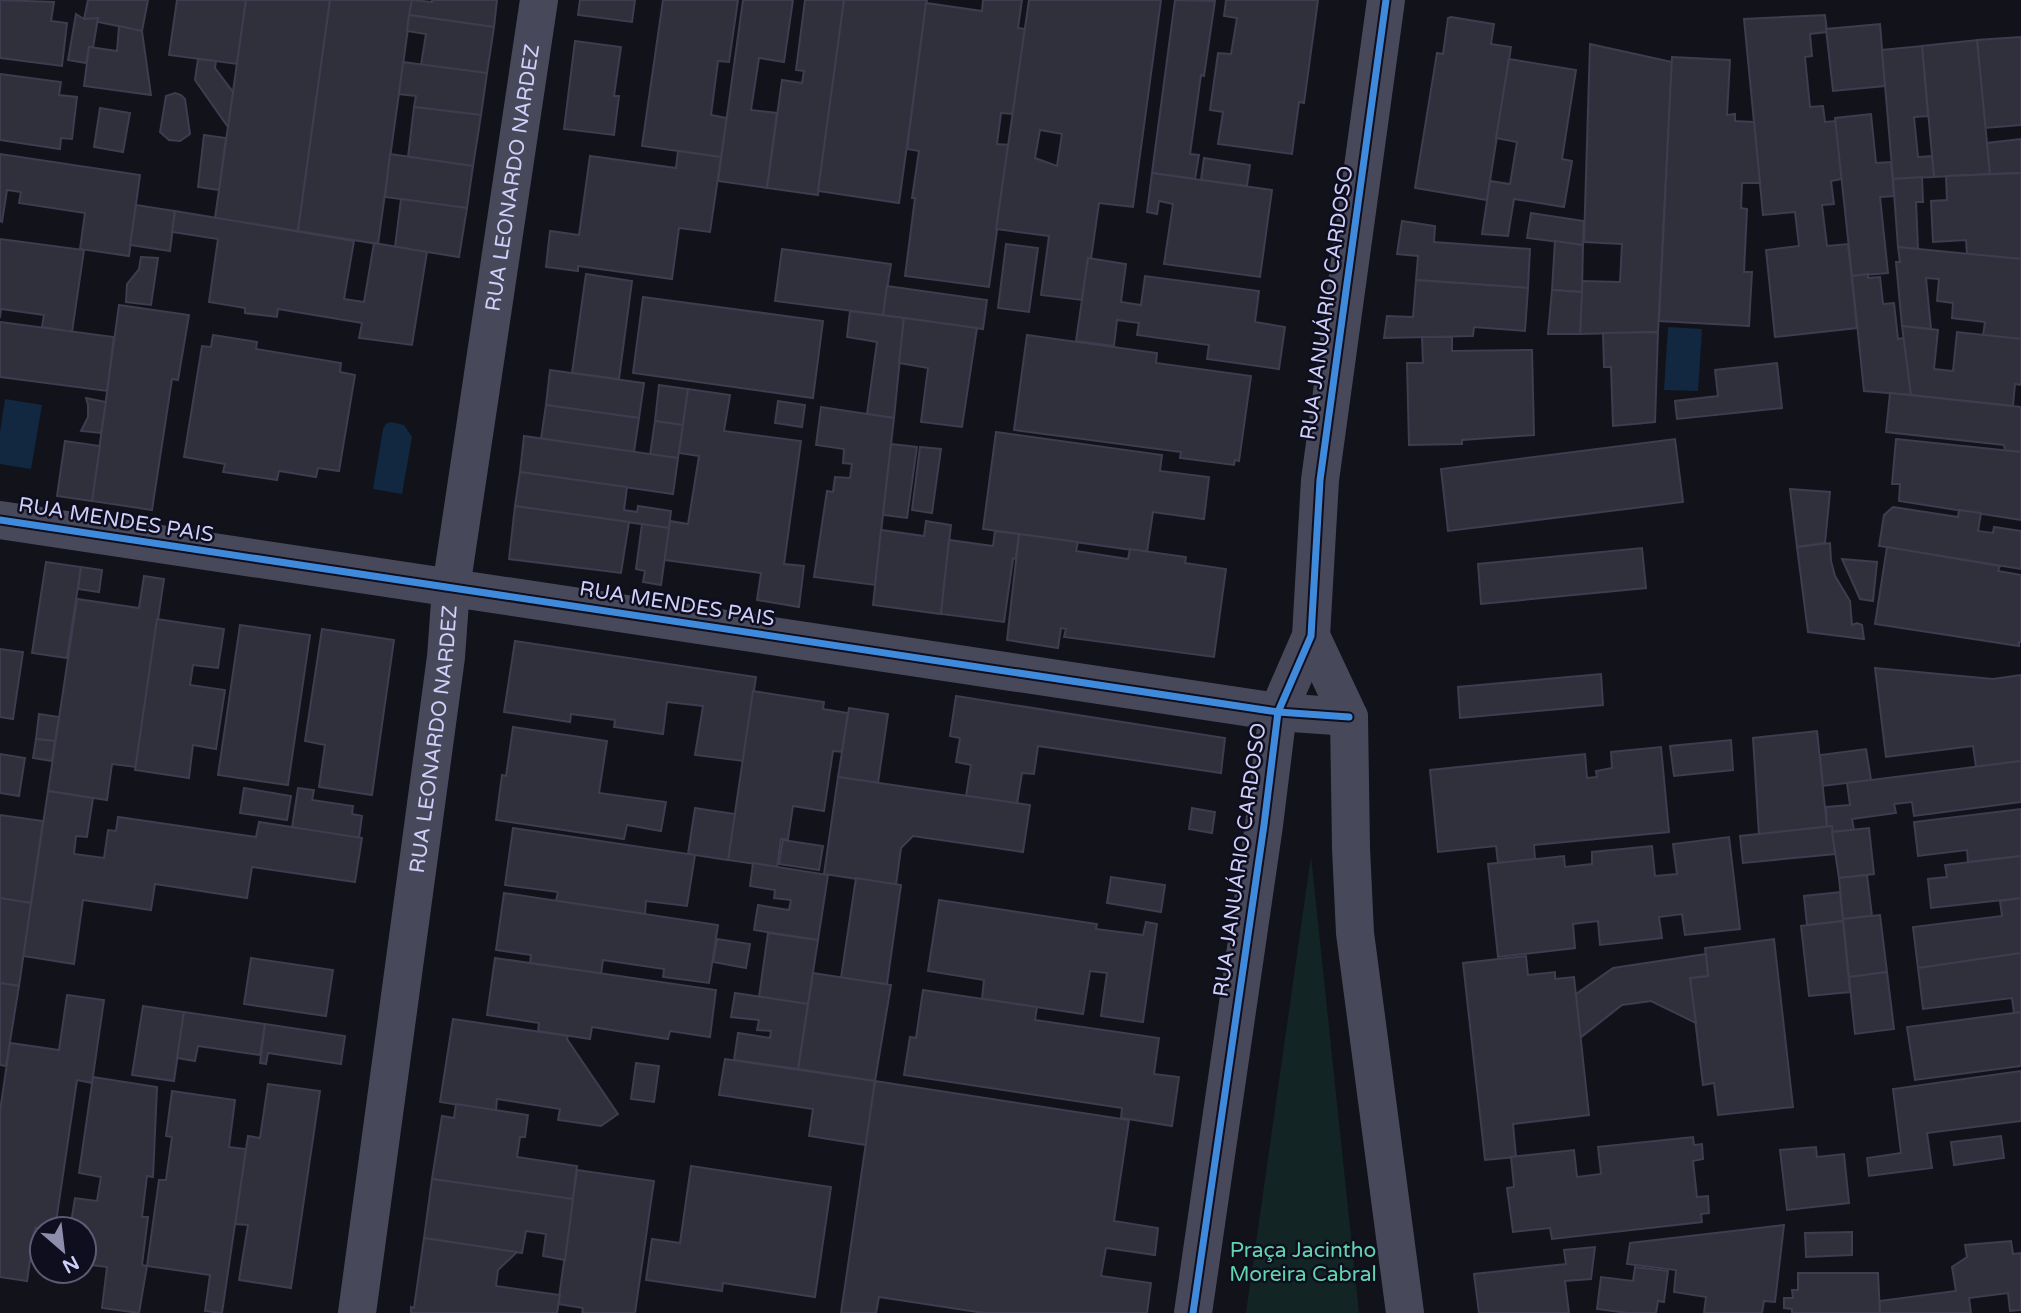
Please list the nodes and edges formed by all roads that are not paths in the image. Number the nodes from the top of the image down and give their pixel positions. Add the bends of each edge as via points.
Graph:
1 (539, 0) edge
2 (1386, 0) edge
3 (0, 520) edge
4 (451, 588) junction
5 (1311, 636) junction
6 (1278, 712) junction
7 (1349, 717) junction
8 (357, 1313) edge
9 (1193, 1313) edge
10 (1405, 1313) edge

1 - 4 street, RUA LEONARDO NARDEZ
2 - 5 street, RUA JANUÁRIO CARDOSO via 1320,480
3 - 4 street, RUA MENDES PAIS
4 - 6 street, RUA MENDES PAIS
4 - 8 street, RUA LEONARDO NARDEZ via 446,657
5 - 6 street, RUA JANUÁRIO CARDOSO
5 - 7 street, RUA JANUÁRIO CARDOSO
6 - 7 street, RUA MENDES PAIS
6 - 9 street, RUA JANUÁRIO CARDOSO
7 - 10 street via 1355,933

